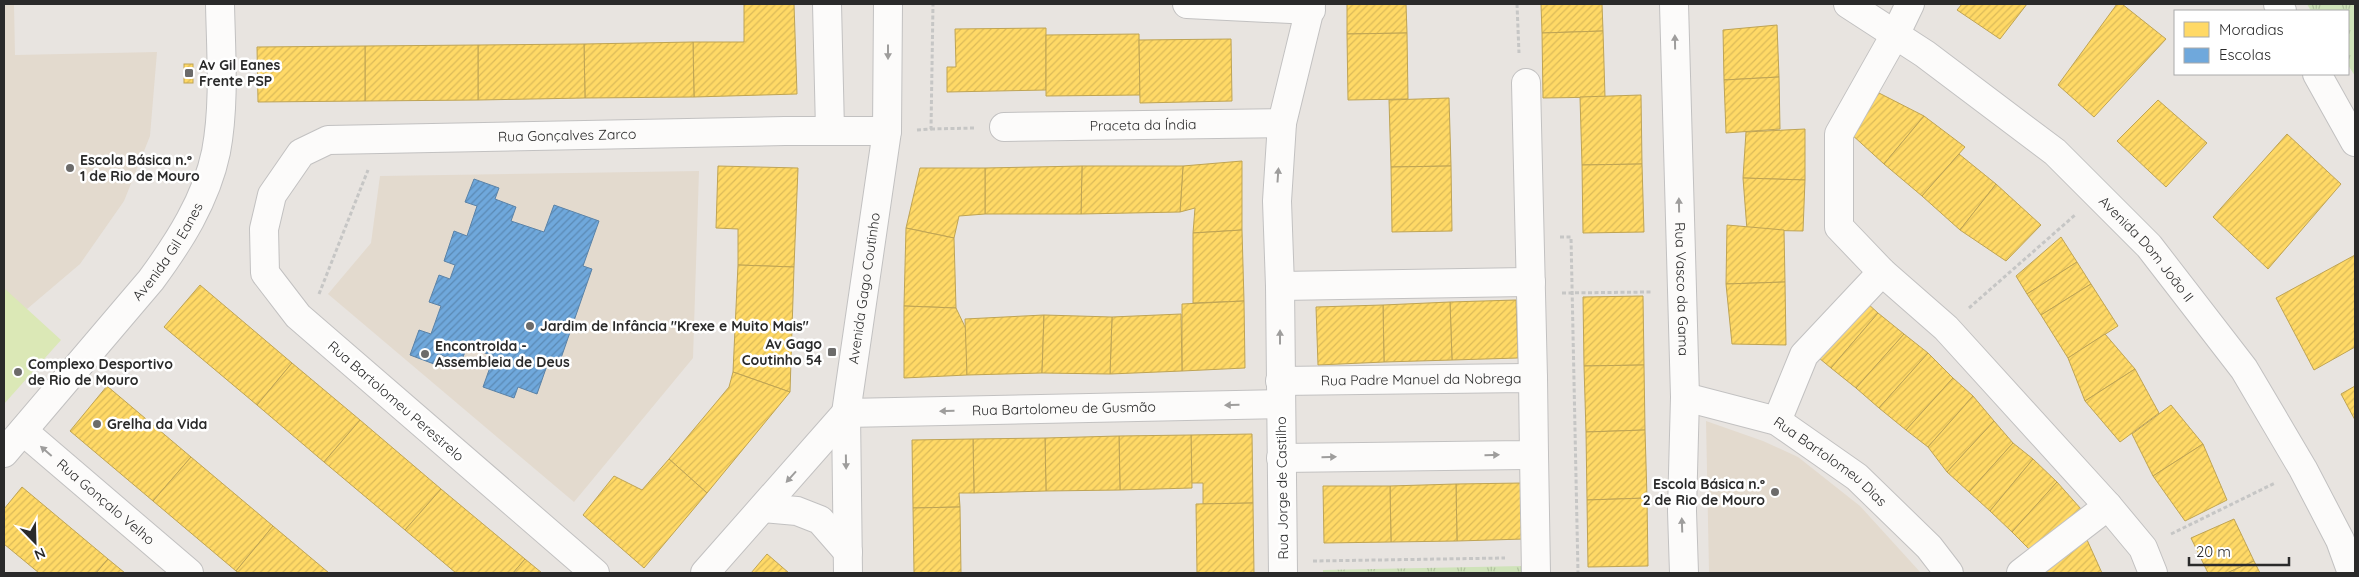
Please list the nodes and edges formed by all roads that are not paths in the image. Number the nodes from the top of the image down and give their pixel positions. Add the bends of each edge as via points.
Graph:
1 (220, 4) edge
2 (827, 4) edge
3 (888, 4) edge
4 (1187, 4) edge
5 (1674, 4) edge
6 (1848, 4) edge
7 (1910, 4) edge
8 (1311, 7) edge
9 (1896, 34) junction
10 (2318, 75) edge
11 (1526, 83) road end
12 (1282, 123) junction
13 (1004, 127) road end
14 (830, 130) junction
15 (888, 131) junction
16 (2355, 142) edge
17 (272, 195) joint
18 (1882, 272) junction
19 (1531, 282) junction
20 (1280, 286) junction
21 (1533, 378) junction
22 (1280, 392) junction
23 (1685, 397) junction
24 (846, 413) junction
25 (1777, 420) junction
26 (23, 430) junction
27 (4, 453) edge
28 (1534, 455) junction
29 (1281, 458) junction
30 (2108, 506) junction
31 (763, 508) junction
32 (848, 562) edge
33 (1536, 566) edge
34 (1283, 568) edge
35 (189, 573) edge
36 (595, 573) edge
37 (705, 573) edge
38 (1684, 573) edge
39 (1949, 573) edge
40 (2021, 573) edge
41 (2153, 573) edge
42 (2352, 573) edge

1 - 26 street, Avenida Gil Eanes via 222,79 216,152 192,218 151,280
2 - 14 street
3 -> 15 street, Avenida Gago Coutinho
4 - 8 street
23 -> 5 street, Rua Vasco da Gama
6 - 9 street, Avenida Dom João II
7 - 9 street
8 - 12 street
9 - 18 street via 1839,134 1839,227
9 - 42 street, Avenida Dom João II via 2055,152 2149,246 2244,369 2303,469 2340,540
10 - 16 street
11 - 19 street
12 - 13 street, Praceta da Índia
20 -> 12 street via 1277,201
14 - 15 street, Rua Gonçalves Zarco
14 - 17 street, Rua Gonçalves Zarco via 328,140 300,153
15 - 24 street, Avenida Gago Coutinho
17 - 36 street, Rua Bartolomeu Perestrelo via 264,229 265,274 298,316
18 - 25 street via 1804,355
18 - 30 street via 1946,328
19 - 20 street
19 - 21 street
22 -> 20 street
21 - 22 street, Rua Padre Manuel da Nobrega
21 - 28 street, Rua Padre Manuel da Nobrega
22 -> 24 street, Rua Bartolomeu de Gusmão
22 - 29 street, Rua Jorge de Castilho
23 - 25 street, Rua Bartolomeu Dias
38 -> 23 street, Rua Vasco da Gama
24 -> 31 street
24 -> 32 street, Avenida Gago Coutinho
25 - 39 street, Rua Bartolomeu Dias via 1857,477 1929,547
26 - 27 street, Avenida Gil Eanes
35 -> 26 street, Rua Gonçalo Velho
29 -> 28 street
28 - 33 street, Rua Padre Manuel da Nobrega
29 - 34 street, Rua Jorge de Castilho
30 - 40 street
30 - 41 street via 2144,548
31 - 32 street via 797,511 820,520
31 - 37 street

